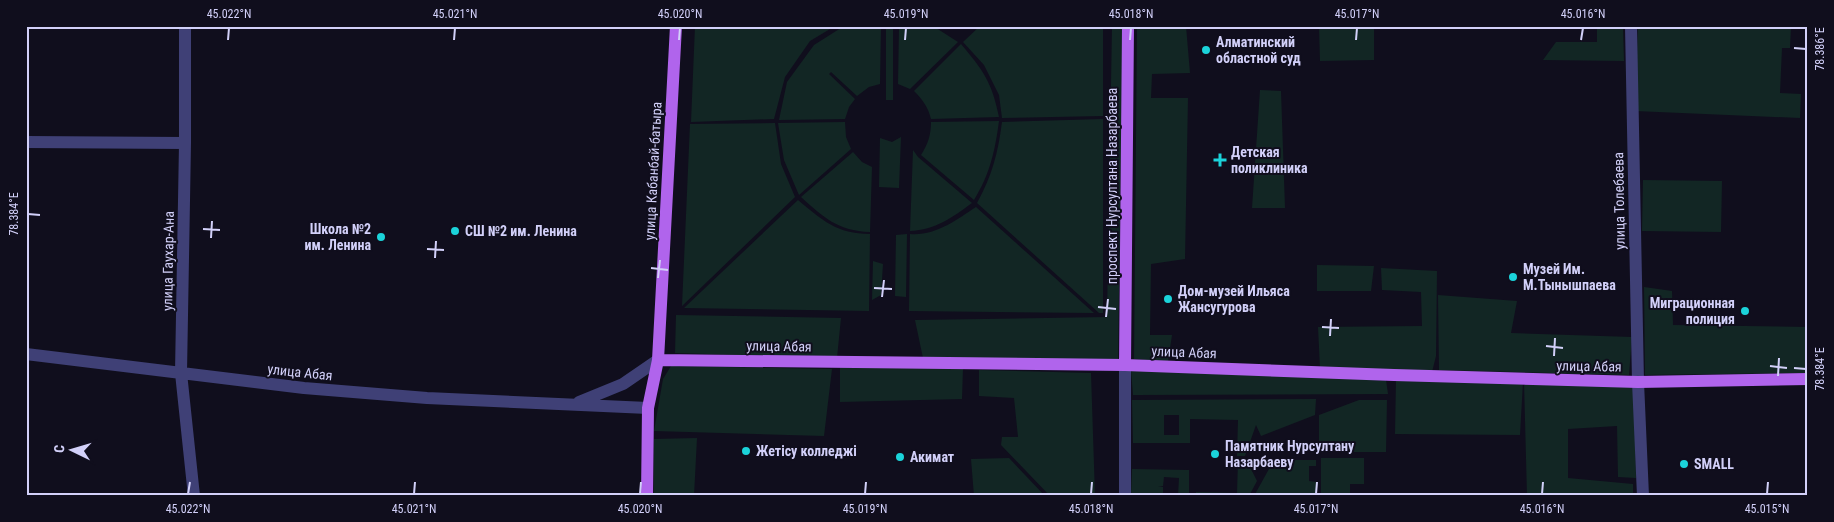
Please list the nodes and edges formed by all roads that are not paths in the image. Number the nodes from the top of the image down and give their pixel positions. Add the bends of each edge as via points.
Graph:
1 (185, 26) edge
2 (676, 26) edge
3 (1128, 26) edge
4 (1630, 26) edge
5 (26, 142) edge
6 (185, 143) junction
7 (26, 354) edge
8 (658, 360) junction
9 (1125, 365) junction
10 (181, 373) junction
11 (1808, 379) edge
12 (1638, 382) junction
13 (571, 404) junction
14 (648, 408) junction
15 (194, 496) edge
16 (647, 496) edge
17 (1125, 496) edge
18 (1643, 496) edge

1 - 6 street, улица Гаухар-Ана
2 - 8 main road, улица Кабанбай-батыра
3 - 9 main road, проспект Нурсултана Назарбаева
4 - 12 street, улица Толебаева
5 - 6 street
6 - 10 street, улица Гаухар-Ана
7 - 10 street, улица Абая
8 - 9 main road, улица Абая
8 - 13 street, улица Абая via 623,384
8 - 14 main road, улица Кабанбай-батыра
9 - 12 main road, улица Абая
9 - 17 street, проспект Нурсултана Назарбаева
10 - 13 street, улица Абая via 427,398
10 - 15 street, улица Гаухар-Ана
11 - 12 main road, улица Абая
12 - 18 street, улица Толебаева
13 - 14 street, улица Абая
14 - 16 main road, улица Кабанбай-батыра

